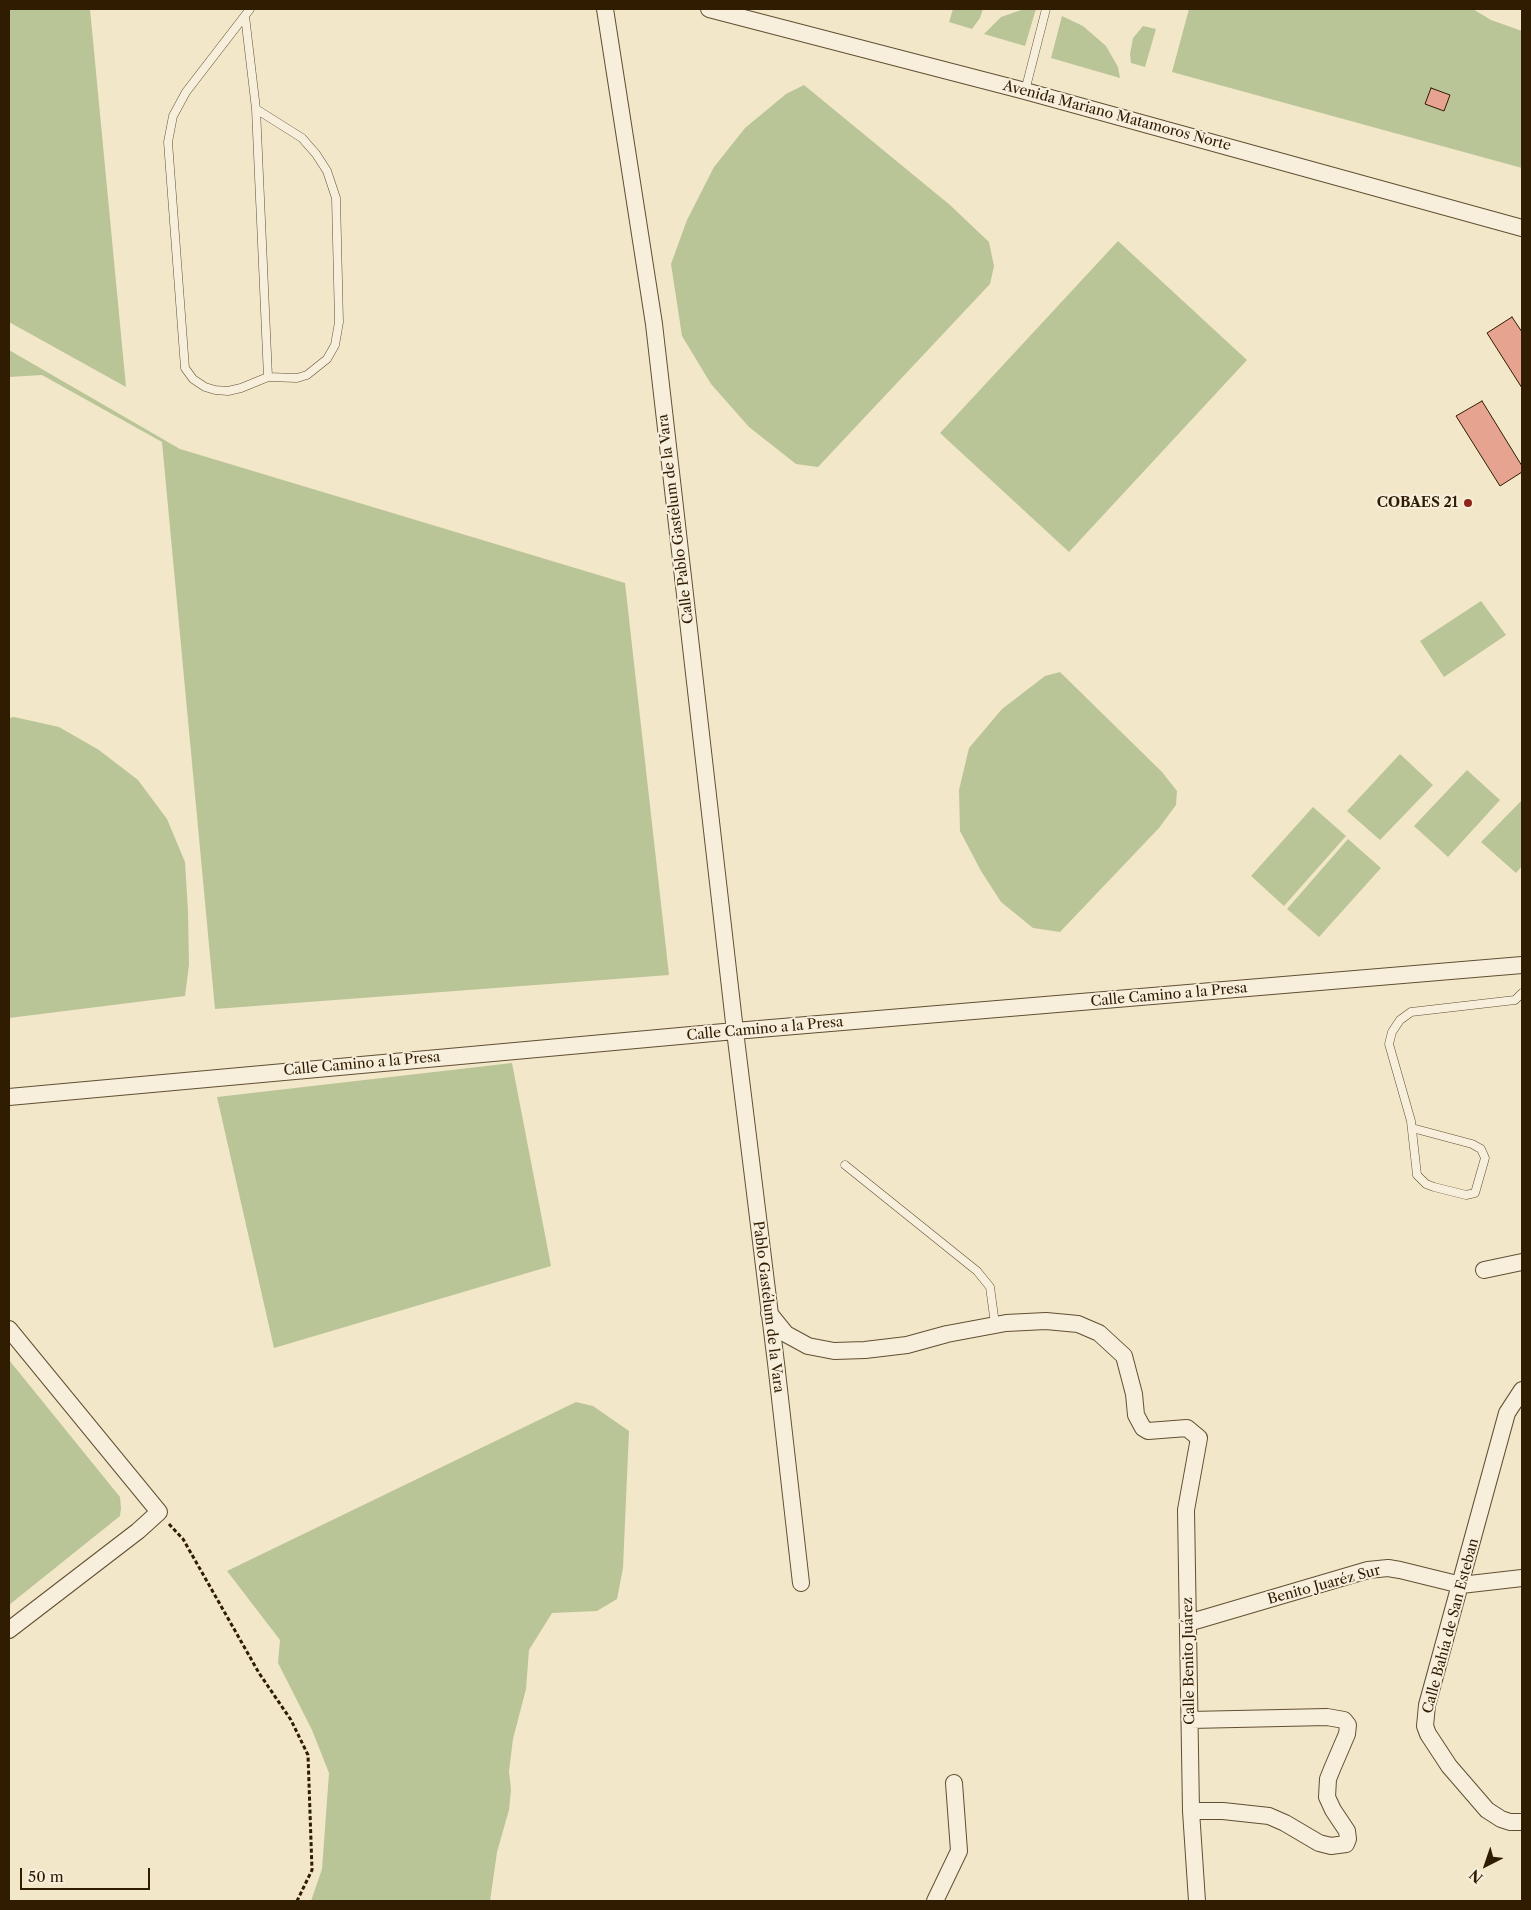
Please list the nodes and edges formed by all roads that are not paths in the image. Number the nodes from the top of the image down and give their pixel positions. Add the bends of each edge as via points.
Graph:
1 (250, 9) edge
2 (605, 9) edge
3 (710, 9) edge
4 (1046, 9) edge
5 (245, 16) junction
6 (1025, 91) junction
7 (256, 109) junction
8 (1522, 228) edge
9 (268, 378) junction
10 (1522, 965) edge
11 (1522, 993) edge
12 (735, 1031) junction
13 (9, 1096) edge
14 (1412, 1128) junction
15 (845, 1165) dead end
16 (1522, 1262) edge
17 (1484, 1270) dead end
18 (769, 1313) junction
19 (995, 1324) junction
20 (9, 1329) edge
21 (1522, 1390) edge
22 (1522, 1578) edge
23 (801, 1583) dead end
24 (1461, 1585) junction
25 (1188, 1624) junction
26 (9, 1630) edge
27 (1190, 1720) junction
28 (954, 1782) dead end
29 (1191, 1811) junction
30 (1522, 1822) edge
31 (934, 1901) edge
32 (1197, 1901) edge

1 - 5 lane
2 - 12 street, Calle Pablo Gastélum de la Vara via 654,324
3 - 6 street, Avenida Mariano Matamoros Norte
4 - 6 lane
5 - 7 lane
5 - 9 lane via 180,102 169,129 168,142 185,368 205,388 215,390 228,391
6 - 8 street, Avenida Mariano Matamoros Norte
7 - 9 lane
7 - 9 lane via 302,138 327,172 336,198 339,322 335,345 328,359 307,375
10 - 12 street, Calle Camino a la Presa
11 - 14 lane via 1515,1000 1411,1012 1400,1020 1389,1044
12 - 13 street, Calle Camino a la Presa
12 - 18 street, Pablo Gastélum de la Vara
14 - 14 lane via 1481,1148 1485,1158 1475,1193 1466,1195 1420,1180
15 - 19 lane via 977,1271 990,1287
16 - 17 street
18 - 19 street via 786,1334 808,1346 834,1351 907,1345
18 - 23 street, Pablo Gastélum de la Vara
19 - 25 street, Calle Benito Juárez via 1046,1321 1078,1324 1099,1333 1124,1356 1136,1415 1143,1428 1148,1431 1187,1428 1199,1438 1186,1510
20 - 26 street via 159,1512
21 - 24 street, Calle Bahía de San Esteban via 1507,1413
22 - 24 street
24 - 25 street, Benito Juaréz Sur via 1388,1568 1368,1570
24 - 30 street, Calle Bahía de San Esteban via 1427,1705 1428,1734 1449,1766 1487,1810 1501,1819
25 - 27 street, Calle Benito Juárez
27 - 29 street, Calle Benito Juárez
27 - 29 street via 1327,1717 1344,1720 1348,1725 1347,1734 1330,1774 1327,1796 1348,1839 1346,1844 1331,1846 1319,1843 1270,1816
28 - 31 street via 959,1851
29 - 32 street, Calle Benito Juárez

